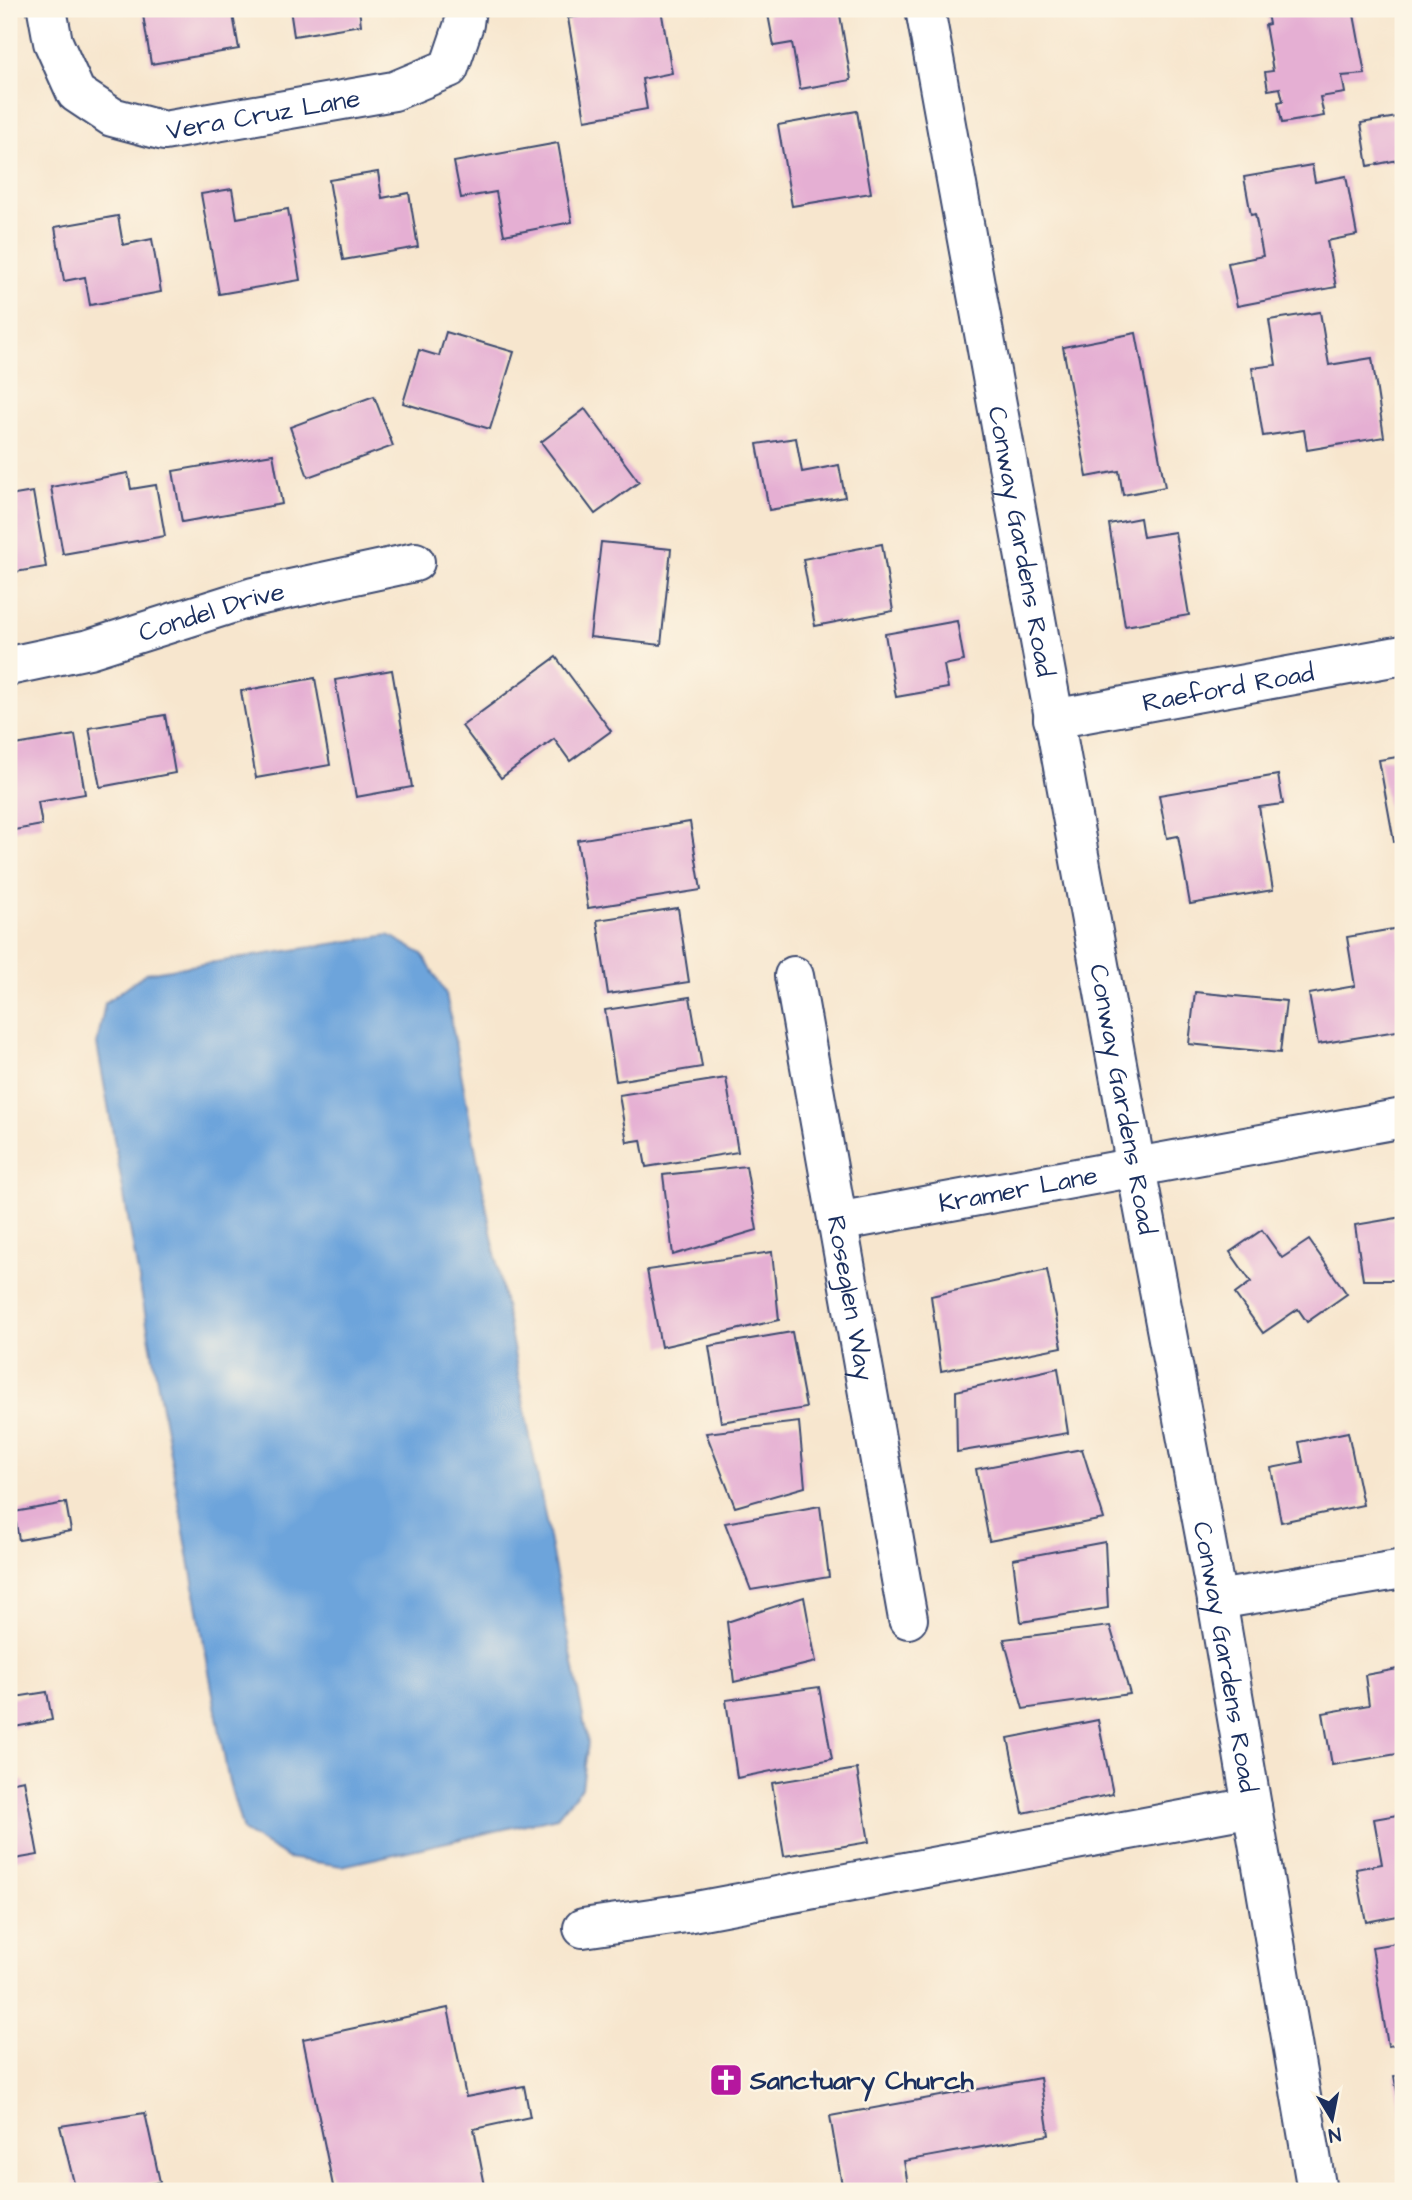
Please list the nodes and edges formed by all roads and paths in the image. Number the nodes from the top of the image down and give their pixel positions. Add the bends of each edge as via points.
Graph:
1 (466, 9) edge
2 (925, 9) edge
3 (50, 25) edge
4 (415, 562) dead end
5 (1403, 654) edge
6 (9, 666) edge
7 (1053, 719) junction
8 (794, 976) dead end
9 (1403, 1118) edge
10 (1136, 1168) junction
11 (837, 1222) junction
12 (1403, 1569) edge
13 (1217, 1600) junction
14 (908, 1619) dead end
15 (1252, 1807) junction
16 (583, 1928) dead end
17 (1317, 2191) edge

1 - 3 street, Vera Cruz Lane via 449,68 394,90 164,131 112,117 76,93
2 - 7 street, Conway Gardens Road
4 - 6 street, Condel Drive via 253,597 89,649
5 - 7 street, Raeford Road
7 - 10 street, Conway Gardens Road
8 - 11 street, Roseglen Way
9 - 10 street, Kramer Lane
10 - 11 street, Kramer Lane
10 - 13 street, Conway Gardens Road
11 - 14 street, Roseglen Way
12 - 13 street
13 - 15 street, Conway Gardens Road
15 - 16 street via 687,1913
15 - 17 street, Conway Gardens Road

